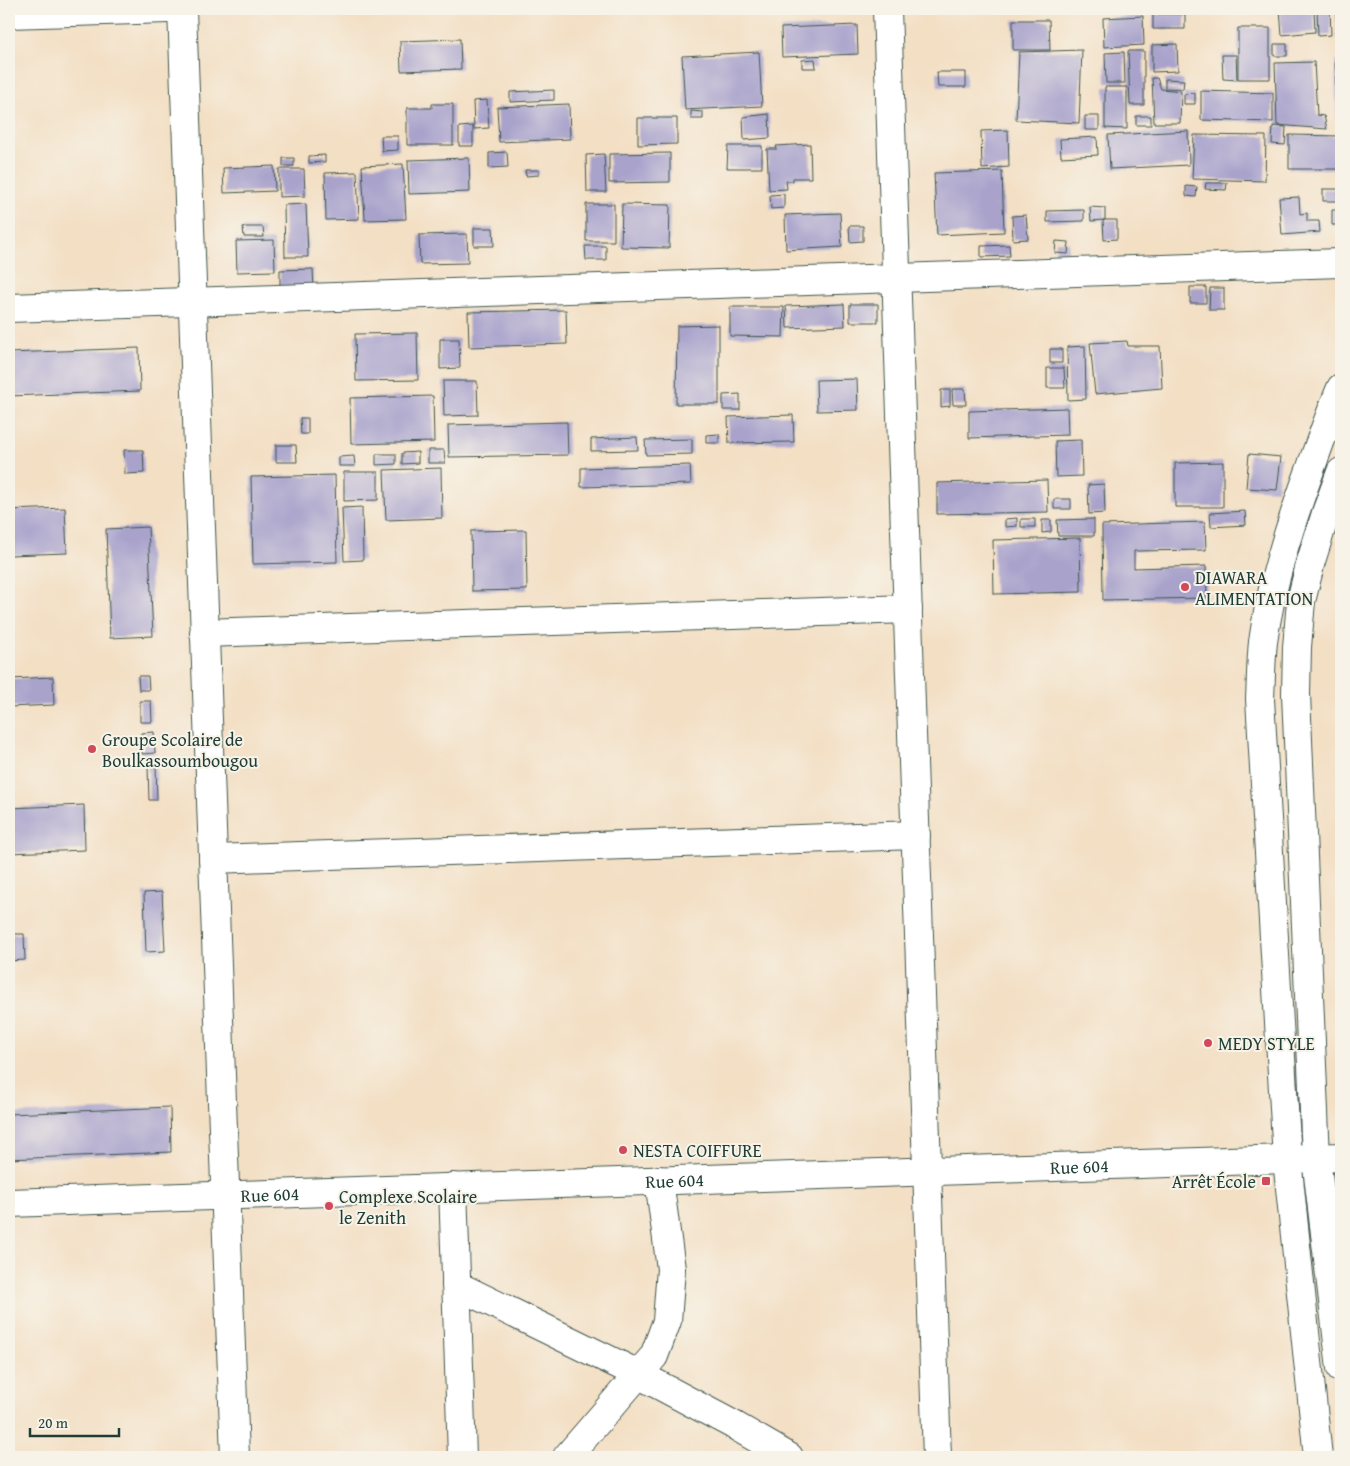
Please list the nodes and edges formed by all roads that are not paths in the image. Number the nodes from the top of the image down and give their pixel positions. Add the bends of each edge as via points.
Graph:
1 (168, 9) edge
2 (182, 9) edge
3 (888, 9) edge
4 (9, 14) edge
5 (1341, 263) edge
6 (897, 278) junction
7 (193, 302) junction
8 (9, 308) edge
9 (1341, 388) edge
10 (1341, 472) edge
11 (908, 609) junction
12 (204, 633) junction
13 (916, 835) junction
14 (213, 859) junction
15 (1328, 1158) edge
16 (1287, 1159) junction
17 (927, 1172) junction
18 (659, 1180) junction
19 (453, 1187) junction
20 (225, 1195) junction
21 (9, 1202) edge
22 (456, 1285) junction
23 (1341, 1368) edge
24 (638, 1374) junction
25 (235, 1457) edge
26 (462, 1457) edge
27 (566, 1457) edge
28 (789, 1457) edge
29 (937, 1457) edge
30 (1318, 1457) edge

1 - 4 street
2 - 7 street
3 - 6 street
5 - 6 street
6 - 7 street
6 - 11 street
7 - 8 street
7 - 12 street
9 - 16 street via 1282,552 1263,642 1260,699
10 - 15 street via 1301,601 1296,694
11 - 12 street
11 - 13 street
12 - 14 street
13 - 14 street
13 - 17 street
14 - 20 street
15 - 16 street, Rue 604
15 - 23 street
16 - 17 street, Rue 604
16 - 30 street
17 - 18 street, Rue 604
17 - 29 street
18 - 19 street, Rue 604
18 - 24 street via 671,1269 667,1321 654,1356
19 - 20 street, Rue 604
19 - 22 street
20 - 21 street, Rue 604
20 - 25 street
22 - 24 street
22 - 26 street
24 - 27 street
24 - 28 street

